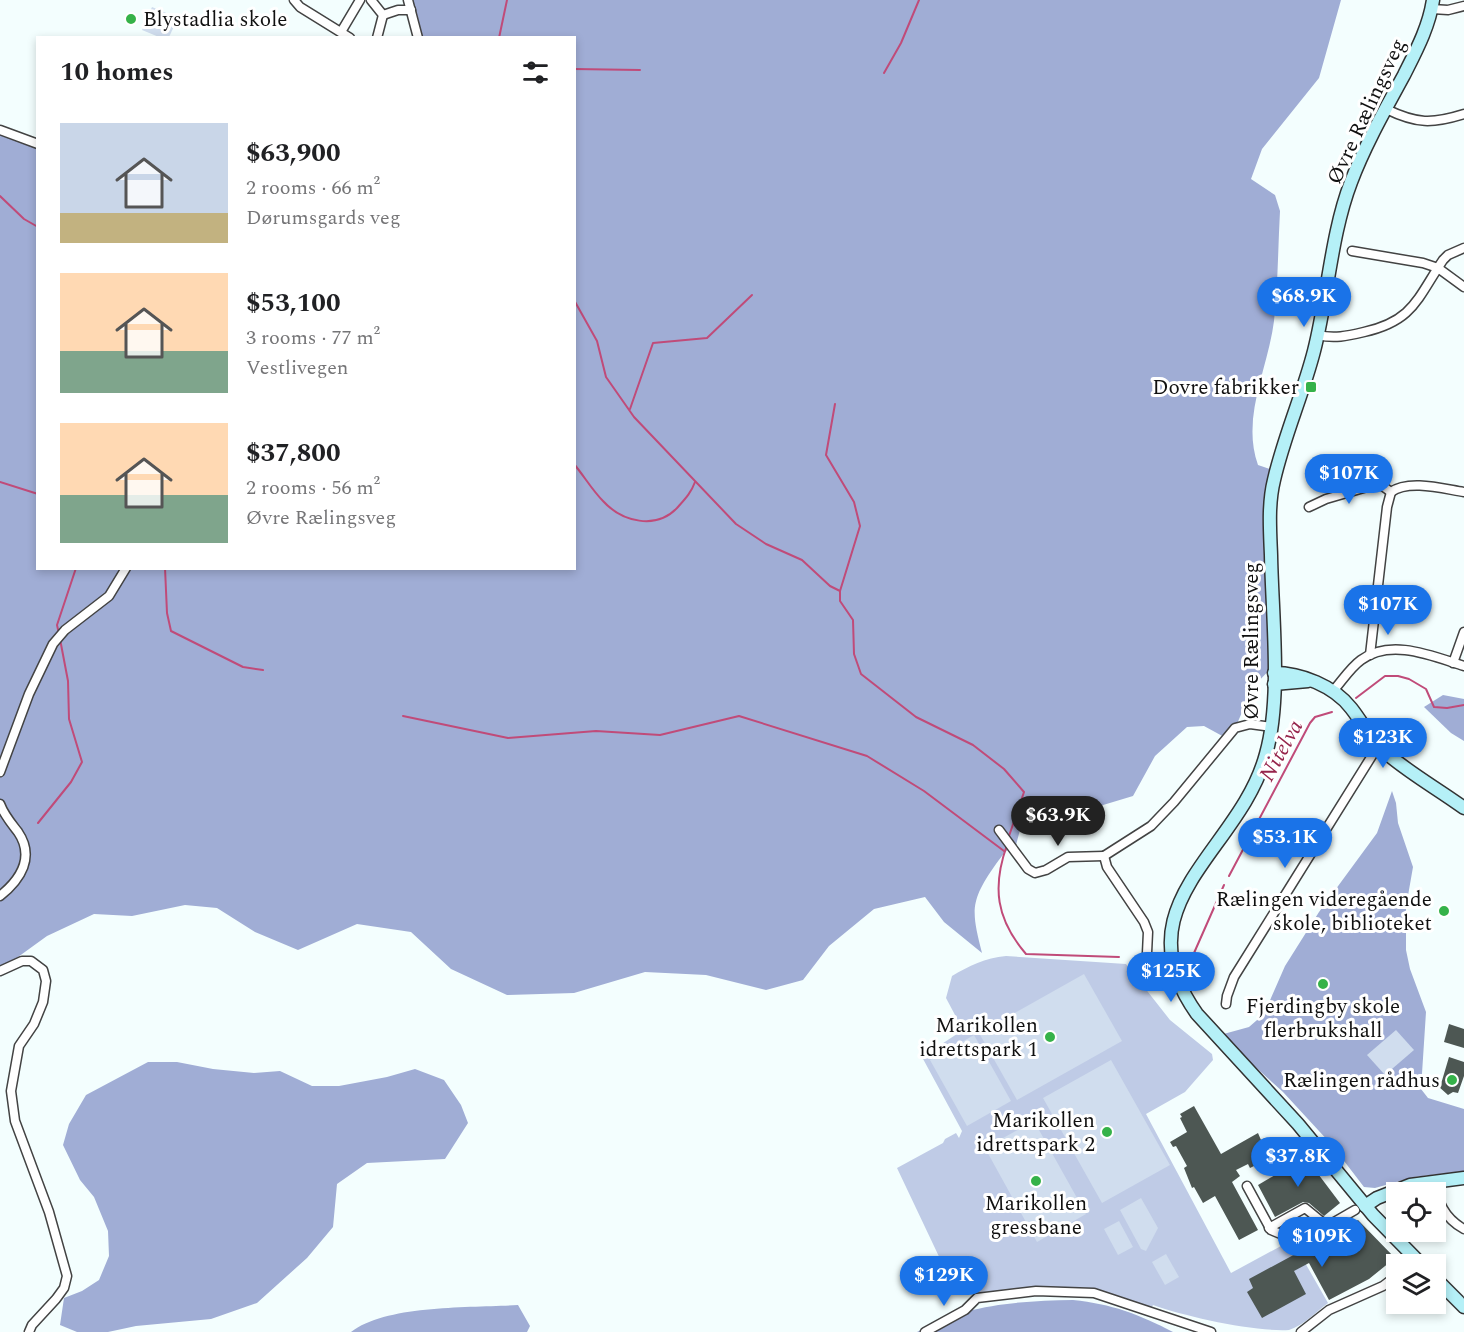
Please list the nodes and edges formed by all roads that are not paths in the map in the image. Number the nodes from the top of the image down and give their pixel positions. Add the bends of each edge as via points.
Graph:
1 (294, 0) edge
2 (360, 0) edge
3 (371, 0) edge
4 (408, 0) edge
5 (1432, 4) edge
6 (1464, 6) edge
7 (411, 10) junction
8 (383, 15) junction
9 (340, 32) junction
10 (347, 36) edge
11 (378, 36) edge
12 (418, 36) edge
13 (1386, 109) junction
14 (1464, 114) edge
15 (0, 130) edge
16 (36, 143) edge
17 (1464, 248) edge
18 (1352, 251) dead end
19 (1438, 268) junction
20 (1464, 287) edge
21 (1318, 335) junction
22 (1391, 492) junction
23 (1464, 492) edge
24 (1309, 507) dead end
25 (125, 570) edge
26 (1464, 632) edge
27 (1370, 655) junction
28 (1454, 663) junction
29 (1464, 666) edge
30 (1274, 678) junction
31 (1333, 692) junction
32 (1272, 727) junction
33 (1378, 746) junction
34 (0, 772) edge
35 (0, 804) edge
36 (1464, 808) edge
37 (999, 830) dead end
38 (1104, 856) junction
39 (0, 896) edge
40 (1147, 953) dead end
41 (0, 971) edge
42 (1226, 1004) dead end
43 (1464, 1178) edge
44 (1434, 1181) junction
45 (1247, 1186) dead end
46 (1364, 1210) junction
47 (1328, 1226) junction
48 (1269, 1228) junction
49 (1464, 1228) edge
50 (1407, 1254) edge
51 (1386, 1284) edge
52 (1446, 1289) edge
53 (1464, 1307) edge
54 (29, 1332) edge
55 (925, 1332) edge
56 (1211, 1332) edge
57 (1301, 1332) edge

1 - 9 street
2 - 9 street
3 - 8 street
4 - 7 street
5 - 6 street via 1448,10
5 - 13 main road, Øvre Rælingsveg via 1420,41
7 - 8 street
7 - 12 street
8 - 11 street
9 - 10 street
13 - 14 street via 1409,120 1426,122
13 - 21 main road, Øvre Rælingsveg via 1348,189
15 - 16 street
17 - 19 street via 1448,255
18 - 19 street
19 - 20 street
19 - 21 street via 1415,305 1396,322 1342,337
21 - 30 main road, Øvre Rælingsveg via 1271,494
22 - 23 street via 1412,487
22 - 24 street via 1374,485
22 - 27 street
25 - 34 street via 109,596 65,630 49,651
26 - 28 street
27 - 28 street via 1404,650
27 - 31 street
28 - 29 street
30 - 31 main road via 1289,673
30 - 32 main road, Øvre Rælingsveg
31 - 33 main road via 1351,708
32 - 38 street via 1250,724 1235,728 1151,826
32 - 46 main road, Øvre Rælingsveg via 1263,767 1248,801 1182,894 1173,926 1173,962 1184,995 1197,1014 1298,1124
33 - 36 main road
33 - 42 street via 1234,977
35 - 39 street via 22,838 26,858 20,878
37 - 38 street via 1035,873 1068,857
38 - 40 street via 1107,867 1144,922 1148,932
41 - 54 street via 31,961 43,970 46,981 34,1024 19,1046 11,1091 15,1121 49,1212 67,1276 64,1288
43 - 44 main road
44 - 46 main road via 1410,1185
44 - 49 street via 1443,1212
45 - 48 street
46 - 47 street
46 - 50 main road, Øvre Rælingsveg
47 - 48 street via 1305,1208
47 - 48 street via 1296,1247
51 - 57 street via 1329,1310
52 - 53 main road
55 - 56 street via 965,1310 977,1298 1036,1291 1084,1292 1113,1298

